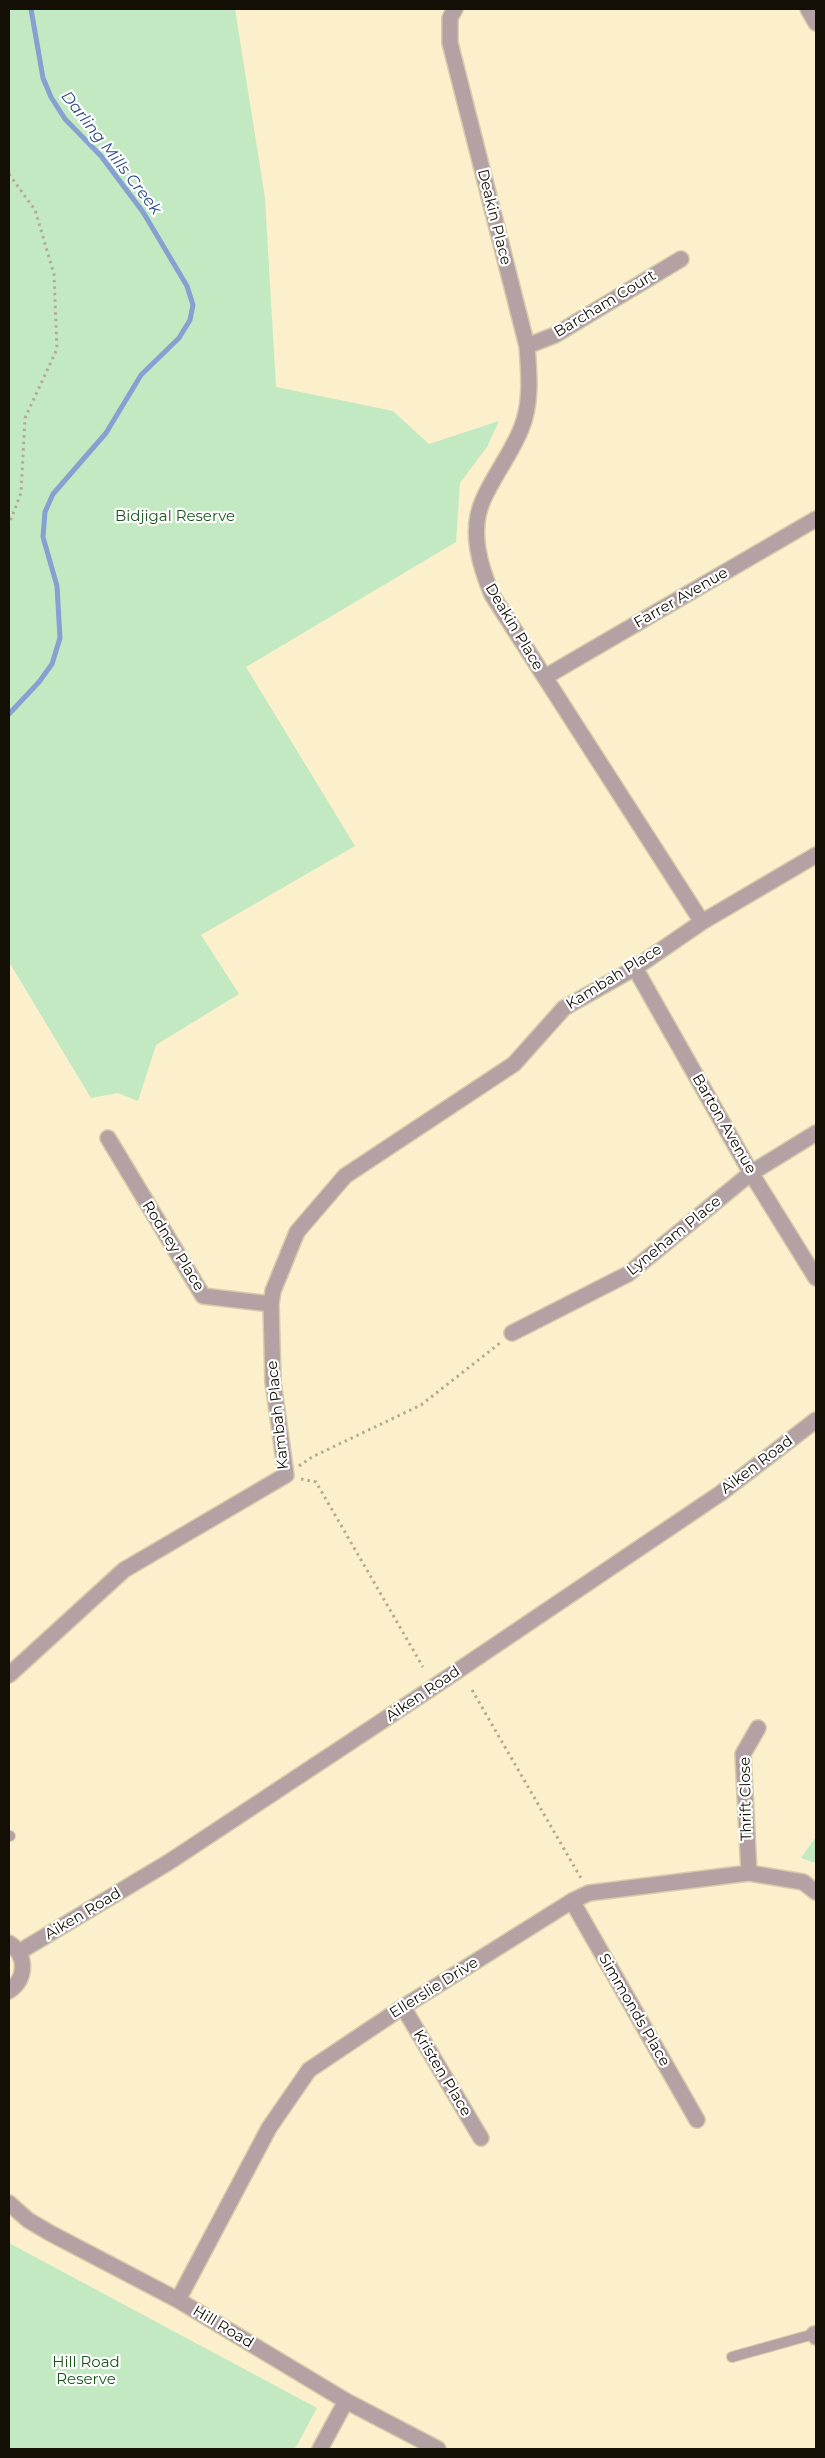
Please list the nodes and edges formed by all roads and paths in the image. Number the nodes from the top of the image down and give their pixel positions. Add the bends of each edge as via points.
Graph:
1 (455, 9) edge
2 (808, 9) edge
3 (816, 23) edge
4 (9, 174) edge
5 (680, 259) dead end
6 (527, 346) junction
7 (816, 519) edge
8 (9, 524) edge
9 (545, 677) junction
10 (816, 855) edge
11 (702, 922) junction
12 (635, 968) junction
13 (816, 1133) edge
14 (108, 1138) dead end
15 (751, 1173) junction
16 (816, 1278) edge
17 (272, 1304) junction
18 (512, 1333) joint
19 (816, 1420) edge
20 (286, 1475) junction
21 (423, 1666) dead end
22 (9, 1675) edge
23 (472, 1690) dead end
24 (758, 1728) dead end
25 (748, 1873) junction
26 (816, 1892) edge
27 (589, 1893) junction
28 (572, 1901) junction
29 (14, 1948) edge
30 (9, 1991) edge
31 (402, 2007) junction
32 (697, 2120) dead end
33 (480, 2138) dead end
34 (9, 2203) edge
35 (178, 2300) junction
36 (815, 2335) edge
37 (732, 2357) dead end
38 (346, 2401) junction
39 (320, 2449) edge
40 (438, 2449) edge

1 - 6 street, Deakin Place via 450,18 450,43
2 - 3 street
4 - 8 path via 34,210 54,274 57,349 25,418 22,493
5 - 6 street, Barcham Court via 555,335
6 - 9 street, Deakin Place via 530,390 522,428 482,501 476,532 480,566 492,596
7 - 9 street, Farrer Avenue
9 - 11 street, Deakin Place
10 - 11 street, Kambah Place
11 - 12 street, Kambah Place
12 - 15 street, Barton Avenue
12 - 17 street, Kambah Place via 564,1008 514,1064 345,1176 296,1232 273,1291
13 - 15 street, Lyneham Place
14 - 17 street, Rodney Place via 203,1296
15 - 16 street, Barton Avenue
15 - 18 street, Lyneham Place via 628,1274
17 - 20 street, Kambah Place via 272,1382
18 - 20 path via 421,1405 312,1457
19 - 29 street, Aiken Road via 721,1494 169,1862
20 - 21 path via 316,1482
20 - 22 street, Kambah Place via 124,1570
23 - 27 path
24 - 25 street, Thrift Close via 743,1754
25 - 26 street, Ellerslie Drive via 803,1882
25 - 27 street, Ellerslie Drive
27 - 28 street, Ellerslie Drive
28 - 31 street, Ellerslie Drive
28 - 32 street, Simmonds Place
29 - 30 street via 23,1969 21,1978
31 - 33 street, Kristen Place
31 - 35 street, Ellerslie Drive via 309,2070 269,2128
34 - 35 street, Hill Road via 50,2233
35 - 38 street, Hill Road
36 - 37 lane
38 - 39 street
38 - 40 street, Hill Road

